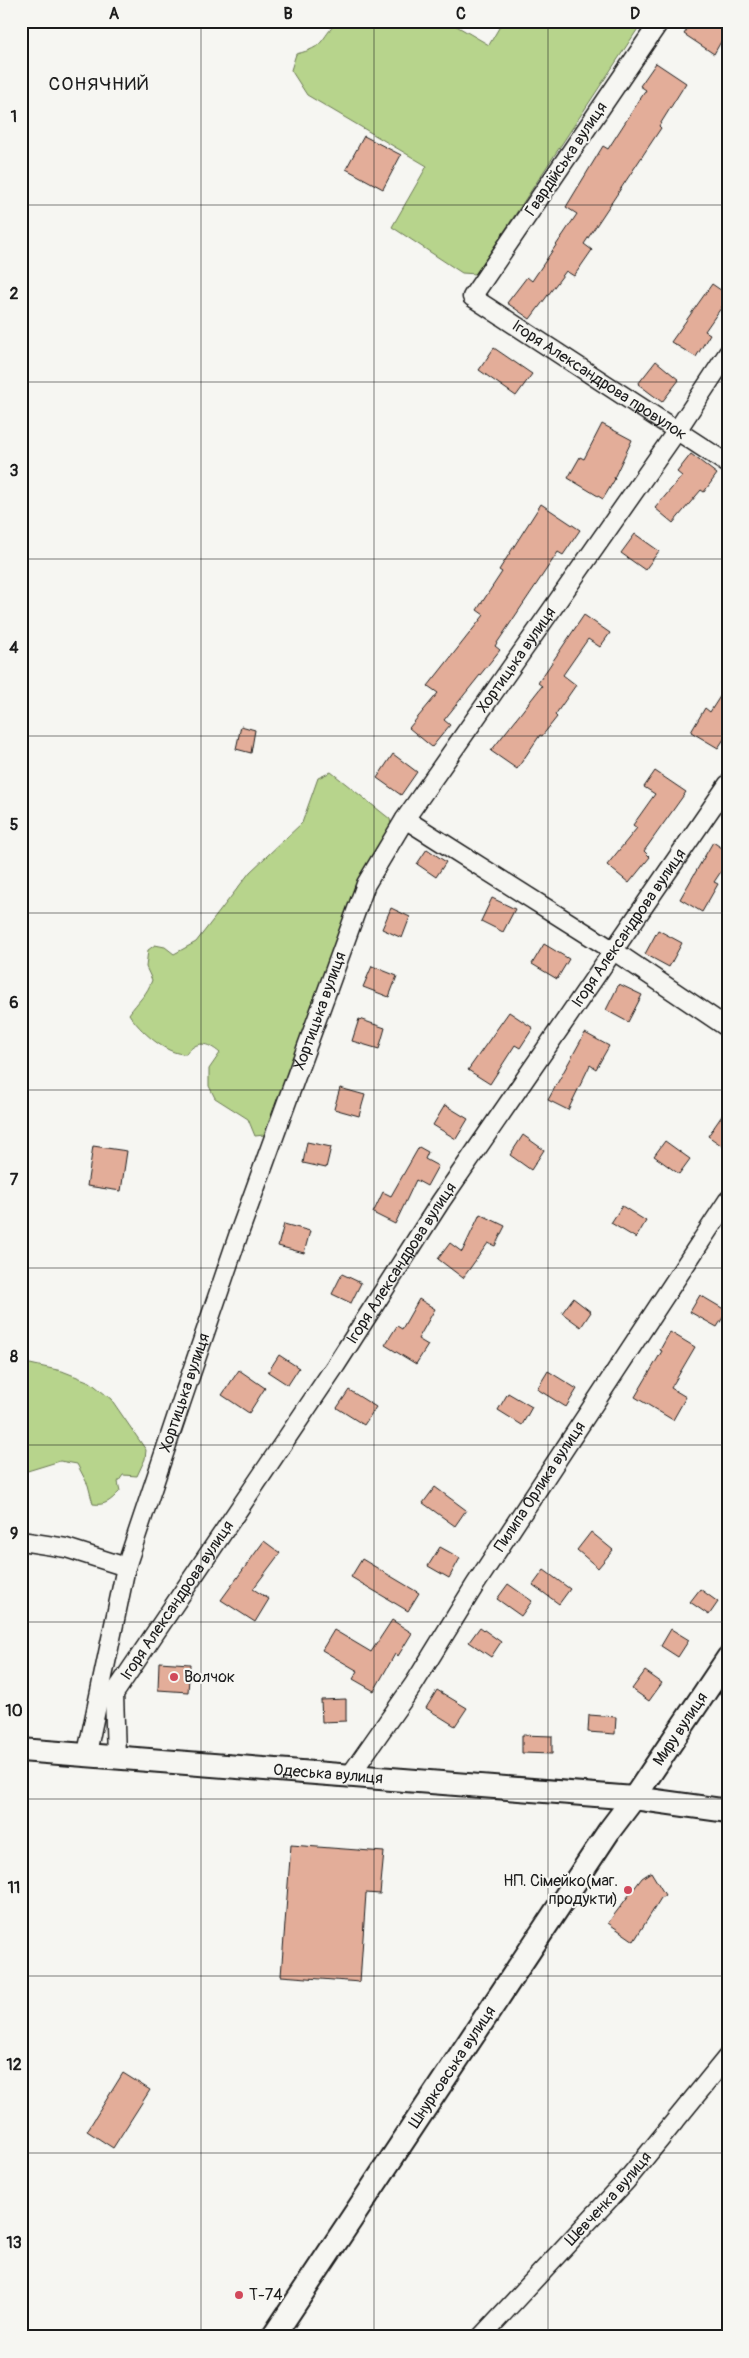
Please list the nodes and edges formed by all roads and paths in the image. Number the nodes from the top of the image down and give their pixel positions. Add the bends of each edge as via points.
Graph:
1 (660, 21) edge
2 (472, 297) joint
3 (728, 353) edge
4 (676, 432) junction
5 (728, 464) edge
6 (728, 784) edge
7 (406, 819) junction
8 (614, 951) junction
9 (728, 1028) edge
10 (728, 1200) edge
11 (21, 1541) edge
12 (126, 1567) junction
13 (728, 1658) edge
14 (21, 1750) edge
15 (87, 1754) junction
16 (116, 1756) junction
17 (351, 1774) junction
18 (634, 1798) junction
19 (728, 1811) edge
20 (728, 2056) edge
21 (273, 2337) edge
22 (481, 2337) edge

1 - 2 street, Гвардійська вулиця
2 - 4 street, Ігоря Александрова провулок
3 - 4 street, Хортицька вулиця
4 - 5 street, Ігоря Александрова провулок
4 - 7 street, Хортицька вулиця
6 - 8 street, Ігоря Александрова вулиця
7 - 8 street
7 - 12 street, Хортицька вулиця via 366,884 238,1236
8 - 9 street
8 - 16 street, Ігоря Александрова вулиця via 441,1201 336,1365 114,1694
10 - 17 street, Пилипа Орлика вулиця via 475,1585 414,1684
11 - 12 street via 66,1548
12 - 15 street, Хортицька вулиця
13 - 18 street, Миру вулиця
14 - 15 street, Одеська вулиця
15 - 16 street, Одеська вулиця
16 - 17 street, Одеська вулиця
17 - 18 street, Одеська вулиця
18 - 19 street, Одеська вулиця
18 - 21 street, Шнурковська вулиця
20 - 22 street, Шевченка вулиця via 626,2181

